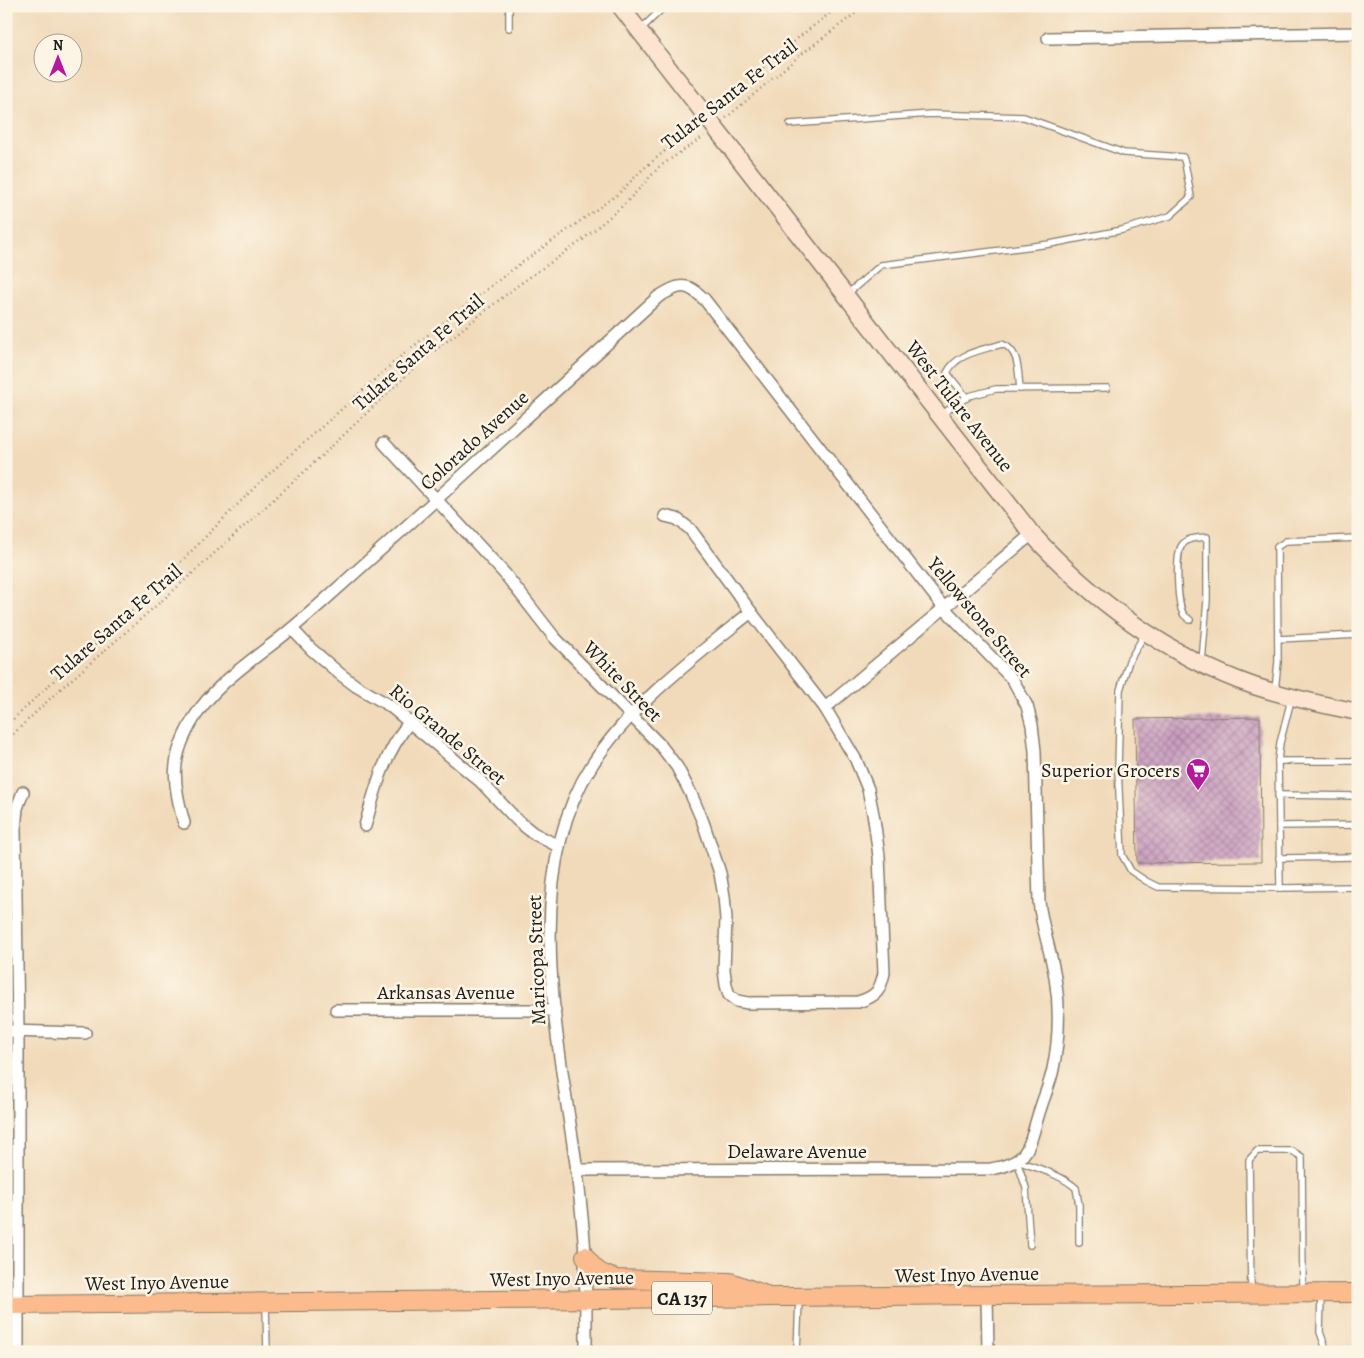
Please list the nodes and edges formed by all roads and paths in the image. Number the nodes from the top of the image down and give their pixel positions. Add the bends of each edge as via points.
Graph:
1 (509, 6) edge
2 (620, 6) edge
3 (665, 6) edge
4 (838, 6) edge
5 (865, 6) edge
6 (510, 28) dead end
7 (639, 30) junction
8 (1358, 33) edge
9 (1048, 38) dead end
10 (721, 104) dead end
11 (790, 124) dead end
12 (694, 126) dead end
13 (715, 127) junction
14 (684, 286) joint
15 (846, 294) junction
16 (1107, 388) dead end
17 (1020, 389) junction
18 (967, 398) junction
19 (940, 415) junction
20 (384, 443) dead end
21 (437, 500) junction
22 (665, 516) dead end
23 (1032, 534) junction
24 (1358, 538) edge
25 (944, 608) junction
26 (751, 612) junction
27 (1190, 620) dead end
28 (292, 629) junction
29 (1146, 632) junction
30 (1358, 635) edge
31 (1278, 639) junction
32 (1201, 664) junction
33 (1275, 692) junction
34 (1292, 698) junction
35 (825, 708) junction
36 (1358, 712) edge
37 (631, 716) junction
38 (410, 721) junction
39 (6, 726) edge
40 (6, 741) edge
41 (1278, 761) junction
42 (1358, 761) edge
43 (23, 792) dead end
44 (1278, 795) junction
45 (1358, 796) edge
46 (184, 823) dead end
47 (1358, 825) edge
48 (365, 826) dead end
49 (1279, 826) junction
50 (558, 846) junction
51 (1279, 858) junction
52 (1358, 858) edge
53 (11, 887) edge
54 (1358, 887) edge
55 (1280, 888) junction
56 (336, 1010) dead end
57 (555, 1010) junction
58 (12, 1031) edge
59 (85, 1033) dead end
60 (1017, 1161) junction
61 (576, 1170) junction
62 (12, 1185) edge
63 (1079, 1243) dead end
64 (1030, 1245) dead end
65 (585, 1256) junction
66 (1251, 1293) junction
67 (1304, 1293) junction
68 (1321, 1293) junction
69 (1358, 1293) edge
70 (987, 1294) junction
71 (773, 1297) junction
72 (800, 1297) junction
73 (586, 1299) junction
74 (266, 1302) junction
75 (12, 1305) edge
76 (18, 1352) edge
77 (268, 1352) edge
78 (586, 1352) edge
79 (797, 1352) edge
80 (988, 1352) edge
81 (1327, 1352) edge

1 - 6 lane
2 - 7 main road, West Tulare Avenue
3 - 7 lane
4 - 10 path, Tulare Santa Fe Trail
5 - 13 path, Tulare Santa Fe Trail via 799,56
7 - 13 main road, West Tulare Avenue
8 - 9 street
11 - 15 lane via 932,114 1024,117 1124,153 1183,157 1185,163 1190,197 1170,216 1122,230 1050,244 881,265
12 - 39 path, Tulare Santa Fe Trail via 618,194 513,269 401,356 260,482 112,631
13 - 15 main road, West Tulare Avenue
13 - 40 path, Tulare Santa Fe Trail via 659,167 627,202 580,242 517,286 418,364 328,450
14 - 21 street, Colorado Avenue via 674,287 658,297
14 - 25 street, Yellowstone Street via 694,289 705,300
15 - 19 main road, West Tulare Avenue
16 - 17 lane
17 - 18 lane via 996,389
17 - 18 lane via 1015,354 1002,344 971,353 951,364 947,373
18 - 19 lane
19 - 23 main road, West Tulare Avenue
20 - 21 street, White Street
21 - 28 street, Colorado Avenue
21 - 37 street, White Street via 504,574 554,637
22 - 26 street via 677,519 690,529
23 - 25 street
23 - 29 main road, West Tulare Avenue via 1082,585
24 - 31 lane via 1286,541 1277,547
25 - 35 street
25 - 60 street, Yellowstone Street via 1013,680 1027,706 1032,725 1039,902 1055,978 1058,1023 1052,1070 1030,1141
26 - 35 street
26 - 37 street, Maricopa Street via 656,691
27 - 32 lane via 1180,604 1177,555 1181,546 1192,538 1207,537 1207,600
28 - 38 street, Rio Grande Street via 340,674
28 - 46 street, Colorado Avenue via 233,674 210,695 194,717 184,736 174,776
29 - 32 main road, West Tulare Avenue
29 - 55 lane via 1129,661 1120,690 1118,769 1122,854 1131,871 1158,887
30 - 31 lane
31 - 33 lane
32 - 33 main road, West Tulare Avenue
33 - 34 main road, West Tulare Avenue
34 - 36 main road, West Tulare Avenue
34 - 41 lane
35 - 37 street, White Street via 856,760 868,789 879,856 884,973 875,994 858,1002 748,1003 729,995 724,970 724,896 711,843 691,794 676,768 662,746
37 - 50 street, Maricopa Street via 617,730 580,786
38 - 48 street via 380,771
38 - 50 street, Rio Grande Street via 480,781 517,820
41 - 42 lane
41 - 44 lane
43 - 53 street via 17,808
44 - 45 lane
44 - 49 lane
47 - 49 lane
49 - 51 lane
50 - 57 street, Maricopa Street via 550,917
51 - 52 lane
51 - 55 lane
53 - 58 street
54 - 55 lane
56 - 57 street, Arkansas Avenue
57 - 61 street, Maricopa Street
58 - 59 street
58 - 62 street
60 - 61 street, Delaware Avenue via 991,1168
60 - 63 lane via 1053,1174 1076,1188
60 - 64 lane via 1026,1188
61 - 65 street, Maricopa Street
62 - 75 street
65 - 71 main road via 600,1274 616,1279 730,1282
65 - 73 street, Maricopa Street
66 - 67 main road, West Inyo Avenue / CA 137
66 - 67 lane via 1249,1160 1257,1151 1292,1151 1302,1157
66 - 70 main road, West Inyo Avenue / CA 137
67 - 68 main road, West Inyo Avenue / CA 137
68 - 69 main road, West Inyo Avenue / CA 137
68 - 81 lane via 1320,1332
70 - 72 main road, West Inyo Avenue / CA 137
70 - 80 street
71 - 72 main road, West Inyo Avenue / CA 137
71 - 73 main road, West Inyo Avenue / CA 137
72 - 79 lane
73 - 74 main road, West Inyo Avenue / CA 137
73 - 78 street, Maricopa Street
74 - 75 main road, West Inyo Avenue / CA 137
74 - 77 lane
75 - 76 street

